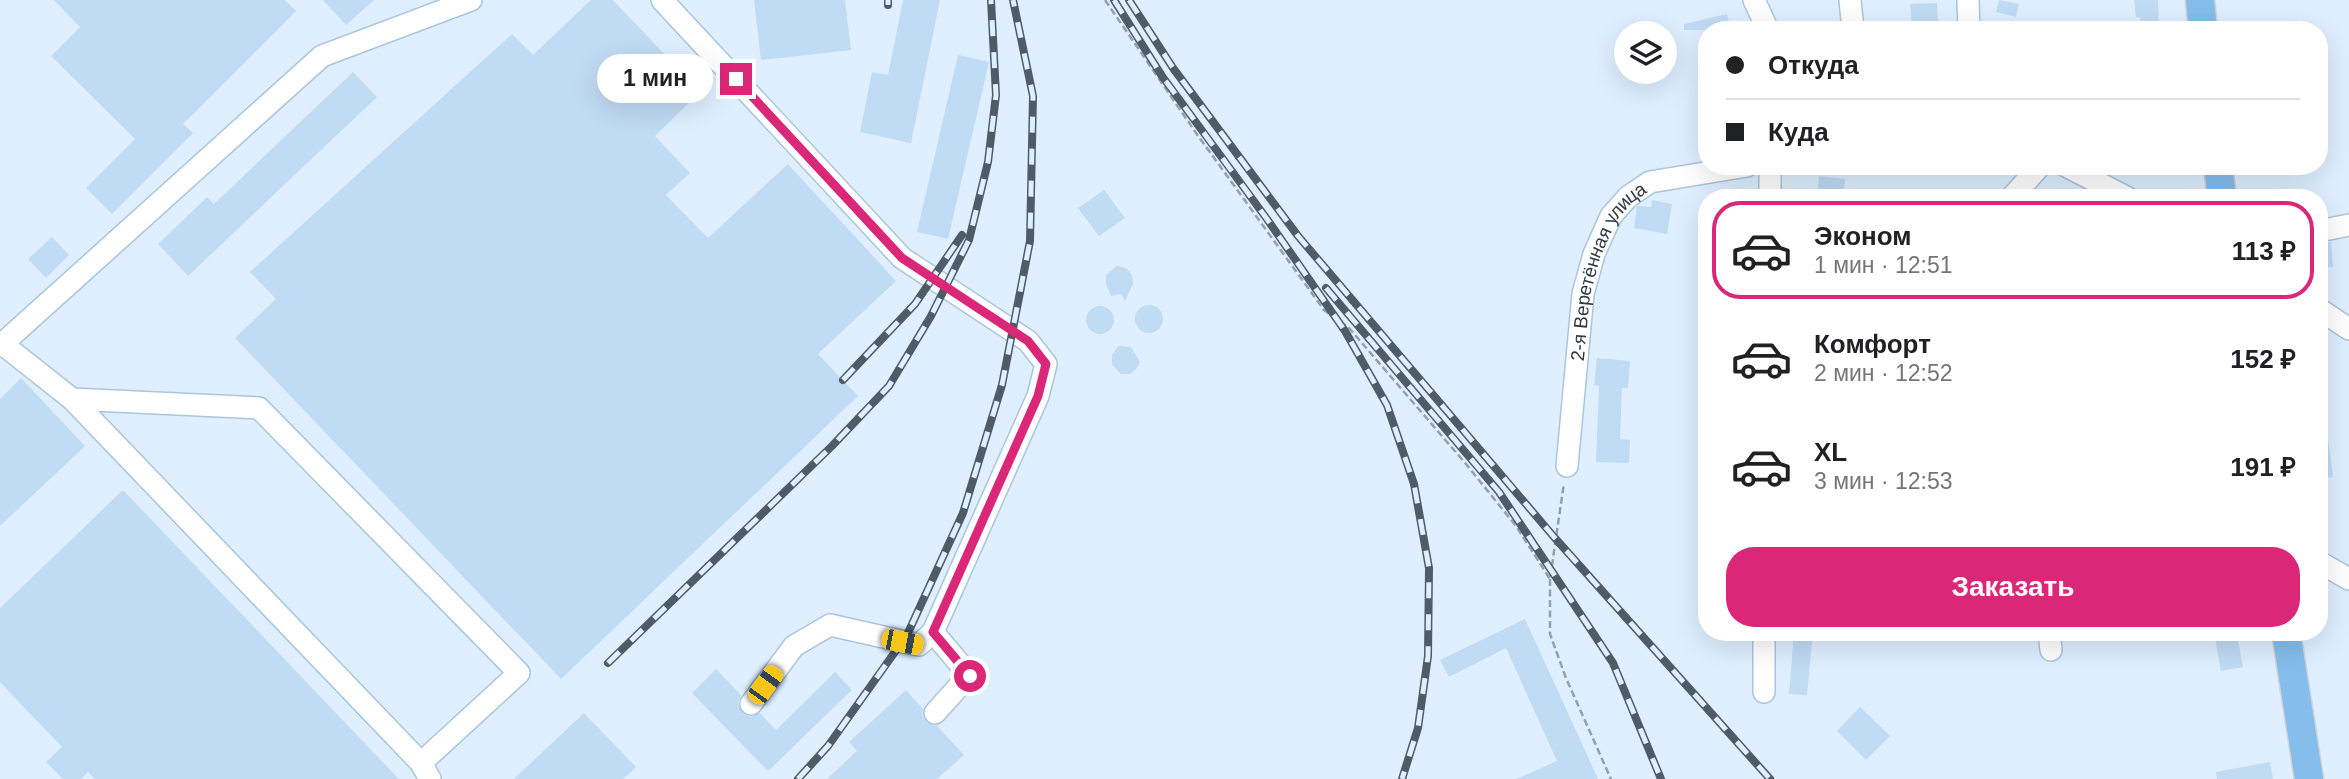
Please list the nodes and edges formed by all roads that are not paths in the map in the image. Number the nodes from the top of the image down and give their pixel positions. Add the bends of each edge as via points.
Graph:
1 (471, 0) edge
2 (662, 0) edge
3 (1754, 0) edge
4 (1850, 0) edge
5 (1968, 0) edge
6 (2200, 0) edge
7 (1764, 21) edge
8 (1852, 21) edge
9 (1969, 21) edge
10 (2202, 21) edge
11 (1698, 174) edge
12 (2032, 175) edge
13 (2083, 175) edge
14 (2019, 189) edge
15 (2111, 189) edge
16 (2349, 225) edge
17 (2328, 229) edge
18 (2328, 315) edge
19 (2349, 329) edge
20 (1, 344) edge
21 (72, 399) junction
22 (1567, 466) road end
23 (2328, 567) edge
24 (2349, 579) edge
25 (933, 632) junction
26 (1764, 641) edge
27 (2287, 641) edge
28 (1764, 692) dead end
29 (751, 704) dead end
30 (935, 713) dead end
31 (426, 771) edge
32 (2309, 779) edge

1 - 20 street via 322,56
2 - 25 street via 902,258 1028,341 1046,364 1038,396
3 - 7 street
4 - 8 street
5 - 9 street
6 - 10 main road
11 - 22 street, 2-я Веретённая улица via 1650,182 1611,216 1583,293
12 - 14 street
13 - 15 street
16 - 17 street
18 - 19 street
20 - 21 street
21 - 31 street
21 - 31 street via 259,408 519,673
23 - 24 street
25 - 29 street via 919,645 830,625 794,646
25 - 30 street via 970,676
26 - 28 street
27 - 32 main road

